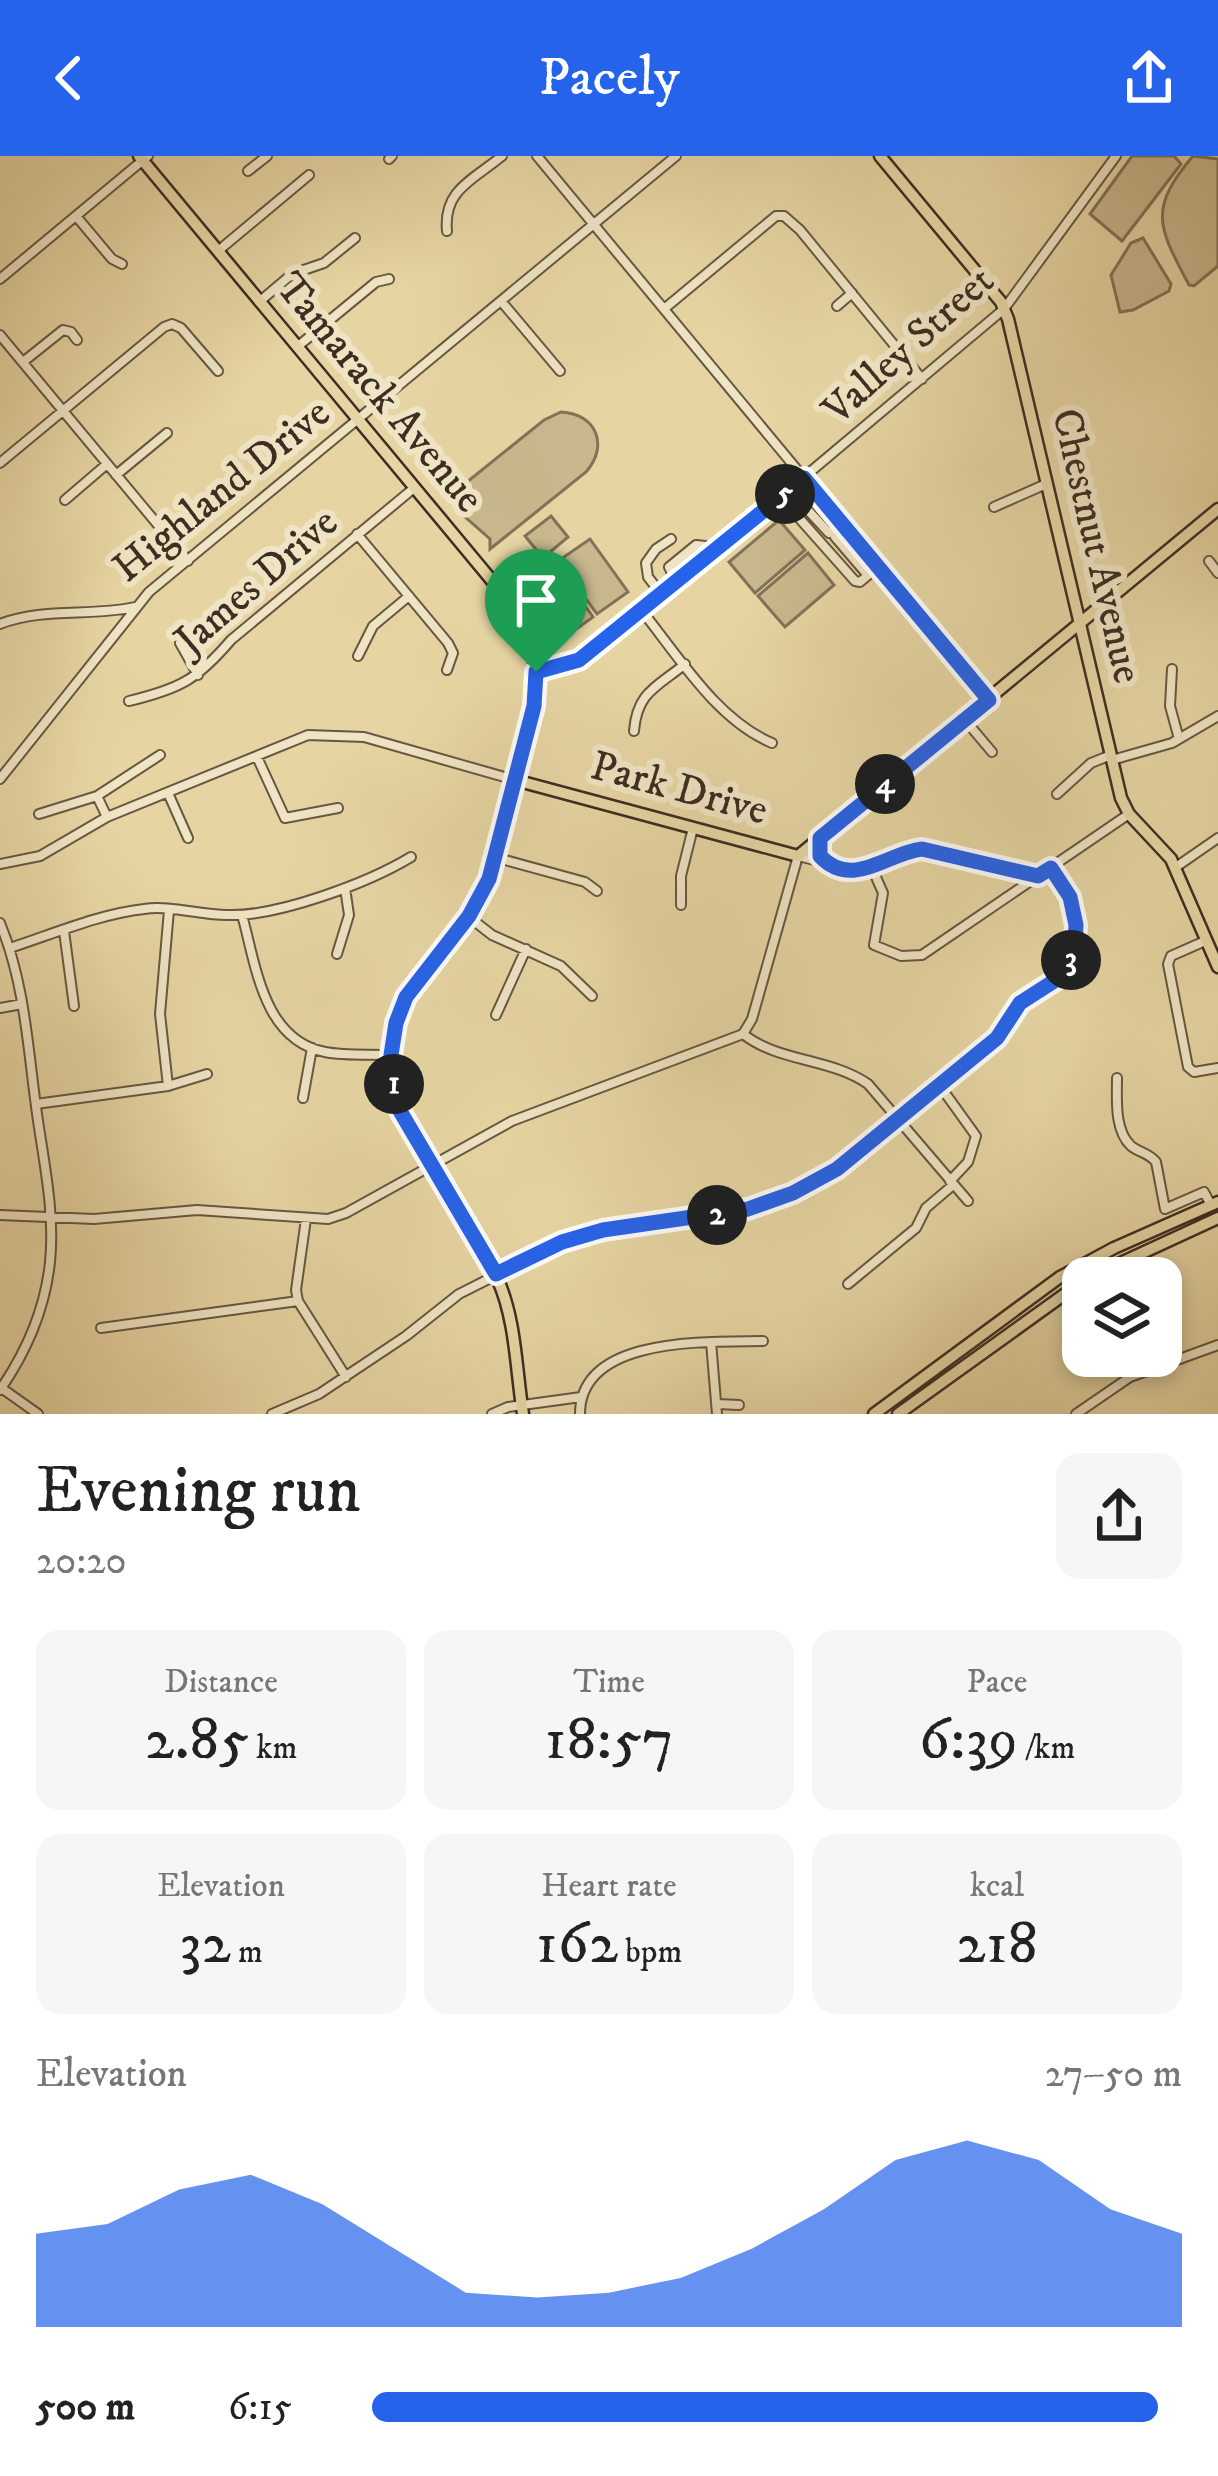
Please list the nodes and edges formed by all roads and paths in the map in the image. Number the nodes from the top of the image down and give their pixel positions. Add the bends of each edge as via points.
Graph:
1 (267, 156) edge
2 (502, 156) edge
3 (537, 156) edge
4 (676, 156) edge
5 (880, 156) edge
6 (1116, 156) edge
7 (143, 158) edge
8 (248, 171) dead end
9 (309, 175) dead end
10 (76, 216) junction
11 (594, 224) junction
12 (447, 231) dead end
13 (355, 238) dead end
14 (218, 251) junction
15 (122, 264) dead end
16 (0, 279) edge
17 (389, 279) dead end
18 (852, 293) junction
19 (501, 301) junction
20 (259, 302) junction
21 (837, 306) dead end
22 (664, 309) junction
23 (1004, 309) junction
24 (0, 334) edge
25 (77, 340) dead end
26 (297, 347) junction
27 (22, 362) junction
28 (218, 371) dead end
29 (560, 371) dead end
30 (922, 379) junction
31 (63, 411) junction
32 (358, 420) junction
33 (167, 433) dead end
34 (0, 463) edge
35 (107, 464) junction
36 (116, 476) junction
37 (804, 478) junction
38 (1046, 484) junction
39 (414, 488) junction
40 (65, 500) dead end
41 (994, 507) dead end
42 (1218, 509) edge
43 (844, 526) junction
44 (357, 534) junction
45 (835, 537) junction
46 (671, 539) dead end
47 (825, 545) junction
48 (713, 554) junction
49 (188, 561) junction
50 (1209, 561) dead end
51 (877, 566) junction
52 (1218, 574) edge
53 (677, 584) junction
54 (409, 596) junction
55 (662, 596) junction
56 (136, 607) junction
57 (642, 611) junction
58 (1079, 623) junction
59 (0, 624) edge
60 (180, 643) dead end
61 (358, 656) dead end
62 (685, 664) junction
63 (1172, 669) dead end
64 (447, 670) dead end
65 (536, 672) junction
66 (198, 675) junction
67 (989, 700) junction
68 (129, 701) dead end
69 (1218, 716) edge
70 (965, 720) junction
71 (634, 731) dead end
72 (1180, 739) junction
73 (772, 743) dead end
74 (992, 752) dead end
75 (160, 755) dead end
76 (257, 757) junction
77 (1112, 758) junction
78 (0, 779) edge
79 (515, 780) junction
80 (168, 793) junction
81 (1057, 794) dead end
82 (97, 796) junction
83 (338, 808) dead end
84 (39, 814) dead end
85 (1129, 814) junction
86 (107, 818) junction
87 (693, 826) junction
88 (188, 838) dead end
89 (820, 838) junction
90 (1218, 838) edge
91 (798, 856) junction
92 (411, 857) dead end
93 (494, 857) junction
94 (0, 864) edge
95 (827, 864) junction
96 (1175, 867) junction
97 (872, 868) junction
98 (1051, 868) junction
99 (1006, 869) junction
100 (1038, 876) junction
101 (345, 888) junction
102 (597, 891) dead end
103 (1015, 892) junction
104 (681, 905) dead end
105 (169, 910) junction
106 (242, 916) junction
107 (469, 916) junction
108 (0, 923) edge
109 (64, 931) junction
110 (1205, 940) junction
111 (10, 948) junction
112 (526, 949) junction
113 (337, 954) dead end
114 (1218, 967) edge
115 (592, 996) dead end
116 (22, 1004) junction
117 (74, 1006) dead end
118 (0, 1008) edge
119 (496, 1016) dead end
120 (743, 1034) junction
121 (312, 1048) junction
122 (391, 1055) junction
123 (1218, 1068) edge
124 (207, 1074) dead end
125 (1117, 1078) dead end
126 (168, 1086) junction
127 (940, 1086) junction
128 (303, 1098) dead end
129 (36, 1104) junction
130 (899, 1120) junction
131 (432, 1164) junction
132 (951, 1183) junction
133 (968, 1202) dead end
134 (1215, 1204) edge
135 (0, 1215) edge
136 (51, 1218) junction
137 (1218, 1218) edge
138 (306, 1219) junction
139 (1133, 1257) edge
140 (496, 1274) junction
141 (848, 1284) dead end
142 (1062, 1296) edge
143 (298, 1301) junction
144 (101, 1328) dead end
145 (763, 1341) dead end
146 (711, 1342) junction
147 (1218, 1345) edge
148 (346, 1377) junction
149 (0, 1389) edge
150 (581, 1397) junction
151 (739, 1405) dead end
152 (522, 1409) edge
153 (718, 1409) edge
154 (38, 1414) edge
155 (272, 1414) edge
156 (492, 1414) edge
157 (580, 1414) edge
158 (874, 1414) edge
159 (898, 1414) edge
160 (1076, 1414) edge

1 - 8 street
2 - 12 street via 451,197
3 - 11 street
4 - 11 street, Highland Drive
5 - 23 main road, Chestnut Avenue
6 - 23 street, Valley Street
7 - 10 street
7 - 14 main road, Tamarack Avenue
9 - 14 street
10 - 15 street
10 - 16 street
11 - 19 street, Highland Drive
11 - 22 street
13 - 20 street
14 - 20 main road, Tamarack Avenue
17 - 26 street
18 - 21 street
18 - 22 street via 789,219 776,216
18 - 30 street
19 - 29 street
19 - 32 street, Highland Drive
20 - 26 main road, Tamarack Avenue
22 - 37 street
23 - 30 street, Valley Street
23 - 38 main road, Chestnut Avenue
24 - 27 street
25 - 27 street via 63,330
26 - 32 main road, Tamarack Avenue
27 - 31 street
28 - 31 street via 172,324
30 - 37 street, Valley Street
31 - 34 street
31 - 35 street
32 - 39 main road, Tamarack Avenue
32 - 49 street, Highland Drive
33 - 36 street
35 - 36 street
35 - 40 street
36 - 49 street
37 - 43 street
37 - 48 street, Valley Street
38 - 41 street
38 - 58 main road, Chestnut Avenue
39 - 44 street, James Drive
39 - 65 main road, Tamarack Avenue via 508,600
42 - 58 main road
43 - 45 street
43 - 47 street via 829,533 796,505 792,510
43 - 51 street
44 - 54 street
44 - 66 street, James Drive
45 - 47 street
45 - 51 street via 866,573
46 - 55 street via 646,563
47 - 51 street via 855,581
48 - 53 street, Valley Street
48 - 53 street via 696,545 674,560
49 - 56 street, Highland Drive
50 - 52 street
51 - 67 street
53 - 55 street, Valley Street
54 - 61 street via 373,626
54 - 64 street via 453,652
55 - 57 street, Valley Street
56 - 59 street, Highland Drive
56 - 78 street
57 - 62 street
57 - 65 street, Valley Street via 579,660
58 - 67 main road
58 - 77 main road, Chestnut Avenue
60 - 66 street
62 - 71 street via 641,700
62 - 73 street via 731,718
63 - 72 street via 1170,706
65 - 79 main road, Tamarack Avenue
66 - 68 street, James Drive
67 - 70 main road
69 - 72 street
70 - 74 street
70 - 89 main road
72 - 77 street
75 - 82 street
76 - 79 street, Park Drive via 308,735 350,734
76 - 80 street, Park Drive
76 - 83 street via 285,818
77 - 81 street via 1091,763
77 - 85 main road, Chestnut Avenue
79 - 87 main road, Park Drive
79 - 93 main road, Tamarack Avenue
80 - 86 street, Park Drive
80 - 88 street
82 - 84 street
82 - 86 street
85 - 96 main road, Chestnut Avenue
85 - 98 street
86 - 94 street, Park Drive via 40,856
87 - 91 main road, Park Drive
87 - 104 street
89 - 91 main road
89 - 95 main road
90 - 96 street
91 - 95 street, Park Drive
91 - 120 street
92 - 101 street
93 - 102 street
93 - 107 main road, Tamarack Avenue
95 - 97 street, Park Drive
96 - 110 main road, Chestnut Avenue
97 - 99 street, Park Drive via 922,849
97 - 103 street via 884,893 872,939 880,950 909,957 931,951
98 - 100 street
98 - 127 street via 1070,897 1071,959 1058,980 1020,1003 997,1038
99 - 100 street, Park Drive
99 - 103 street
100 - 103 street
101 - 106 street
101 - 113 street via 349,915
105 - 106 street
105 - 109 street via 119,913
105 - 126 street via 160,1014
106 - 121 street via 270,1010
107 - 112 street
107 - 122 main road, Tamarack Avenue via 406,997
108 - 111 street
109 - 111 street
109 - 117 street
110 - 114 main road, Chestnut Avenue
110 - 123 street via 1168,964 1188,1067
111 - 116 street
112 - 115 street via 561,966
112 - 119 street
116 - 118 street
116 - 129 street
120 - 130 street via 848,1070
120 - 131 street via 533,1112
121 - 122 street
121 - 128 street
122 - 131 main road, Tamarack Avenue via 400,1111
124 - 126 street
125 - 134 street via 1125,1136 1156,1162 1165,1209 1204,1192
126 - 129 street
127 - 130 street
127 - 132 street via 976,1136
129 - 136 street
130 - 132 street
130 - 140 street via 793,1193 748,1209 603,1230
131 - 138 street via 346,1213
131 - 140 main road, Tamarack Avenue
132 - 133 street
132 - 141 street via 916,1228
134 - 158 main road via 1060,1276
135 - 136 street
136 - 138 street via 196,1210
136 - 149 street via 39,1318
137 - 139 main road
138 - 143 street
140 - 148 street
140 - 152 main road, Tamarack Avenue
142 - 159 main road
143 - 144 street
143 - 148 street
145 - 146 street
146 - 150 street via 622,1355 592,1374
146 - 153 street
147 - 160 street via 1130,1377
148 - 155 street
149 - 154 street
150 - 152 street
150 - 157 street
151 - 153 street
152 - 156 street

